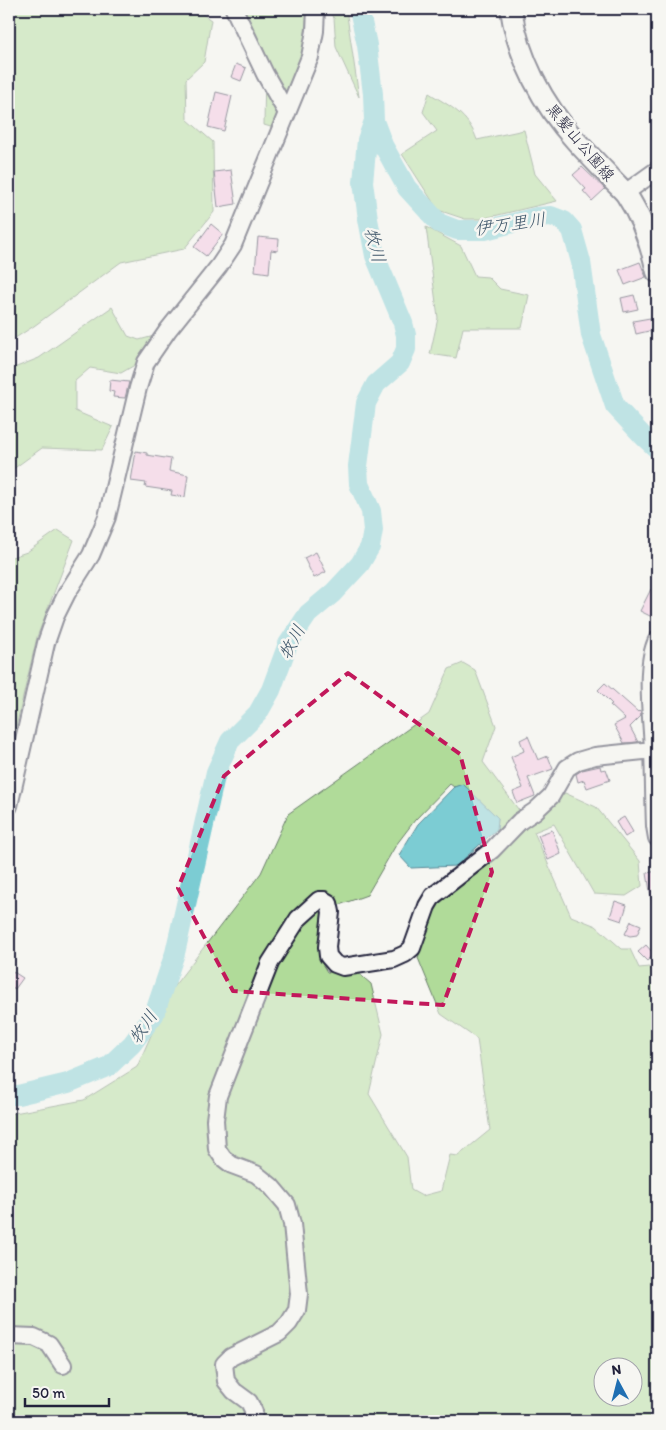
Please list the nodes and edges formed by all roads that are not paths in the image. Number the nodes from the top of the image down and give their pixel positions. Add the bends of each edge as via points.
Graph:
1 (234, 9) edge
2 (316, 9) edge
3 (511, 9) edge
4 (287, 114) junction
5 (657, 170) edge
6 (625, 193) junction
7 (657, 272) edge
8 (657, 640) edge
9 (653, 750) junction
10 (9, 806) edge
11 (657, 838) edge
12 (9, 1336) edge
13 (63, 1365) dead end
14 (250, 1421) edge

1 - 4 street
2 - 4 street via 310,57
3 - 6 main road, 黒髪山公園線 via 522,54 555,116
4 - 10 street via 234,245 146,362 107,517 91,555 66,593 46,642
5 - 6 street
6 - 7 main road, 黒髪山公園線 via 640,217
8 - 9 street via 651,659
9 - 11 street
9 - 14 street via 595,756 578,760 567,768 550,796 535,811 433,896 412,948 405,954 394,959 343,967 334,964 328,956 327,947 329,903 319,900 298,919 270,963 218,1096 215,1120 217,1149 222,1158 256,1174 271,1186 287,1205 292,1224 299,1294 297,1310 279,1333 224,1364 226,1381 249,1402 254,1412
12 - 13 street via 34,1337 49,1344

